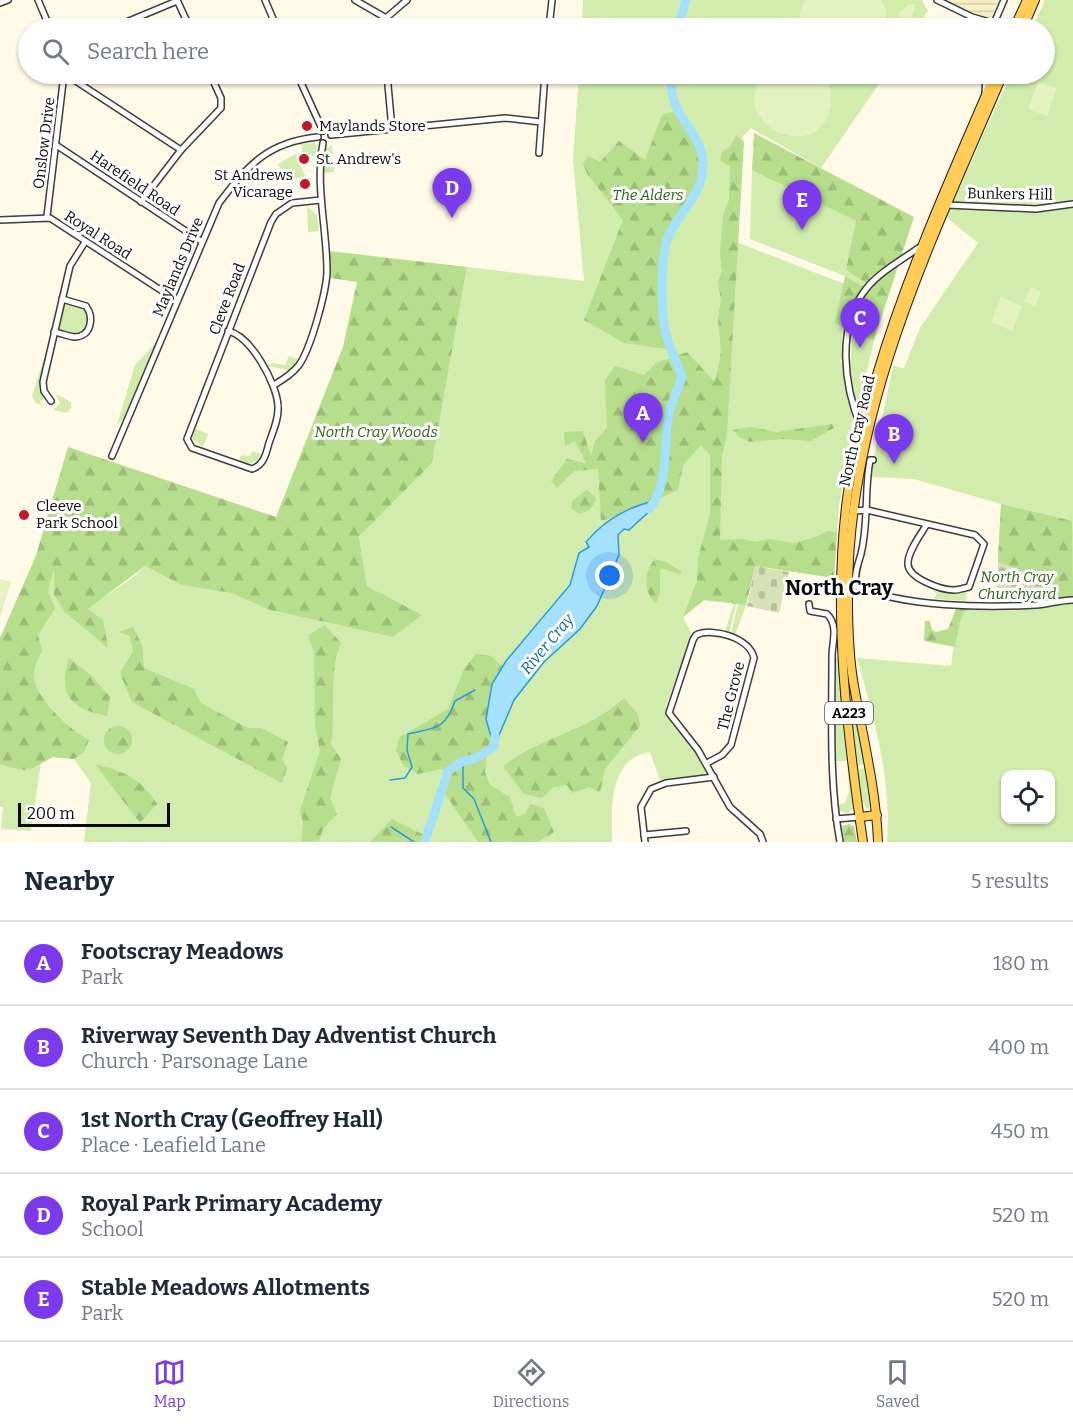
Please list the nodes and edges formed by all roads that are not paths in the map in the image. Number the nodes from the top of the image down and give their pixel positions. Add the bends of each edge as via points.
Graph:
1 (8, 0) edge
2 (38, 0) edge
3 (265, 0) edge
4 (355, 0) edge
5 (407, 0) edge
6 (552, 0) edge
7 (937, 0) edge
8 (1004, 0) edge
9 (1027, 0) edge
10 (1035, 0) edge
11 (177, 1) edge
12 (0, 3) edge
13 (46, 18) edge
14 (136, 18) edge
15 (185, 18) edge
16 (273, 18) edge
17 (386, 18) joint
18 (550, 18) edge
19 (974, 18) edge
20 (996, 18) edge
21 (1019, 18) edge
22 (1027, 18) edge
23 (63, 84) edge
24 (79, 84) edge
25 (214, 84) edge
26 (302, 84) edge
27 (388, 84) edge
28 (544, 84) edge
29 (985, 84) edge
30 (991, 84) edge
31 (999, 84) edge
32 (984, 99) junction
33 (541, 122) junction
34 (392, 129) junction
35 (323, 131) junction
36 (331, 135) junction
37 (318, 137) junction
38 (323, 143) junction
39 (56, 145) junction
40 (181, 150) junction
41 (539, 153) dead end
42 (321, 200) junction
43 (141, 202) junction
44 (1073, 204) edge
45 (947, 205) junction
46 (47, 216) junction
47 (0, 220) edge
48 (85, 242) junction
49 (201, 242) junction
50 (920, 247) junction
51 (62, 299) junction
52 (176, 300) junction
53 (54, 332) junction
54 (228, 332) junction
55 (274, 385) junction
56 (51, 401) dead end
57 (861, 427) junction
58 (112, 456) dead end
59 (873, 459) dead end
60 (867, 510) junction
61 (854, 511) junction
62 (927, 524) junction
63 (1073, 600) edge
64 (809, 604) dead end
65 (707, 763) junction
66 (714, 777) junction
67 (877, 815) junction
68 (860, 817) junction
69 (836, 819) junction
70 (686, 831) dead end
71 (644, 835) junction
72 (645, 842) edge
73 (763, 842) edge
74 (840, 842) edge
75 (864, 842) edge
76 (878, 842) edge

1 - 12 street
2 - 13 street
3 - 16 street
4 - 17 street
5 - 17 street
6 - 18 street
7 - 19 street
8 - 20 street
9 - 21 main road
10 - 22 main road
11 - 14 street
11 - 15 street
23 - 39 street, Onslow Drive
24 - 40 street
25 - 40 street via 221,108
26 - 35 street
27 - 34 street
28 - 33 street
29 - 32 street
30 - 32 main road, North Cray Road / A223
31 - 45 main road, North Cray Road / A223
32 - 50 main road, North Cray Road / A223
33 - 34 street via 505,118
33 - 41 street
34 - 36 street
35 - 36 street
35 - 37 street
36 - 38 street
37 - 38 street
37 - 49 street, Maylands Drive via 276,146 261,156 219,203
38 - 42 street
39 - 43 street, Harefield Road
39 - 46 street, Onslow Drive
40 - 43 street
42 - 54 street, Cleve Road via 292,203 276,214
42 - 55 street via 327,273 324,289 306,353 293,372
43 - 49 street, Harefield Road
44 - 45 street, Bunkers Hill via 1036,208
45 - 61 main road, North Cray Road / A223 via 918,273 879,392
46 - 47 street, Royal Road
46 - 48 street, Royal Road
48 - 51 street via 70,266
48 - 52 street, Royal Road
49 - 52 street, Maylands Drive
50 - 57 main road, North Cray Road / A223 via 893,319
50 - 57 street via 866,288 856,304 846,360
51 - 53 street
51 - 53 street via 86,306 91,313 90,326 74,337
52 - 58 street, Maylands Drive
53 - 56 street via 43,383
54 - 55 street via 249,344
54 - 55 street, Cleve Road via 187,439 192,448 255,468 263,461 277,417
57 - 68 main road, North Cray Road / A223 via 846,506 840,598 843,664
59 - 60 street via 866,482
60 - 61 street
60 - 62 street
60 - 63 street via 855,579 856,586 866,591 914,601 1001,606
61 - 67 main road, North Cray Road / A223 via 848,598 850,649
62 - 62 street via 907,560 908,569 943,588 969,587 984,544 981,539
64 - 69 street via 808,611 827,614 835,628 832,728
65 - 65 street, The Grove via 731,745 754,658 752,649 744,642 709,632 696,635 693,640 669,706 671,718
65 - 66 street, The Grove
66 - 71 street via 666,783 651,789 641,807
66 - 73 street, The Grove via 730,807 760,834
67 - 68 main road
67 - 76 main road, North Cray Road / A223
68 - 69 street
68 - 75 main road, North Cray Road / A223
69 - 74 street
70 - 71 street
71 - 72 street

